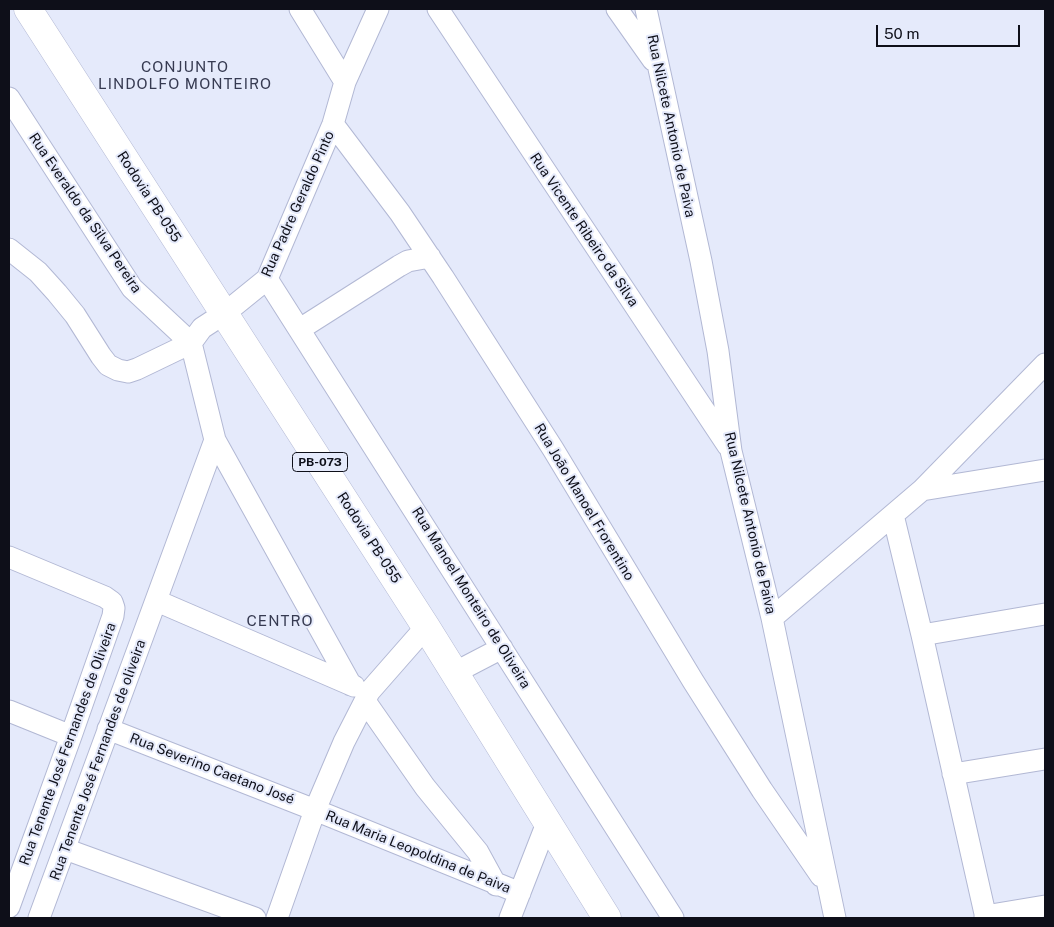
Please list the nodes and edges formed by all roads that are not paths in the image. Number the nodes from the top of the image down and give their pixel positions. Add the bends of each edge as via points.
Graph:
1 (28, 9) edge
2 (300, 9) edge
3 (378, 9) edge
4 (438, 9) edge
5 (617, 9) edge
6 (646, 9) edge
7 (660, 71) junction
8 (346, 82) junction
9 (9, 98) edge
10 (333, 124) junction
11 (9, 251) edge
12 (430, 257) junction
13 (268, 279) junction
14 (225, 313) junction
15 (300, 329) junction
16 (191, 343) junction
17 (1045, 364) edge
18 (215, 440) junction
19 (731, 451) junction
20 (1045, 470) edge
21 (922, 490) junction
22 (893, 515) junction
23 (9, 557) edge
24 (157, 601) junction
25 (1045, 614) edge
26 (772, 618) junction
27 (426, 627) junction
28 (922, 636) junction
29 (502, 648) junction
30 (454, 673) junction
31 (362, 693) junction
32 (9, 711) edge
33 (108, 729) junction
34 (71, 736) junction
35 (1045, 759) edge
36 (953, 774) junction
37 (316, 810) junction
38 (547, 823) junction
39 (65, 849) junction
40 (16, 865) edge
41 (496, 885) junction
42 (827, 885) junction
43 (520, 894) junction
44 (1045, 906) edge
45 (9, 907) edge
46 (985, 917) edge
47 (39, 918) edge
48 (255, 918) edge
49 (277, 918) edge
50 (510, 918) edge
51 (607, 918) edge
52 (673, 918) edge
53 (835, 918) edge

1 - 14 main road, Rodovia PB-055 / PB-073
2 - 8 street
3 - 8 street, Rua Padre Geraldo Pinto
4 - 19 street, Rua Vicente Ribeiro da Silva
5 - 7 street
6 - 7 street, Rua Nilcete Antonio de Paiva
7 - 19 street, Rua Nilcete Antonio de Paiva via 718,351
8 - 10 street, Rua Padre Geraldo Pinto
9 - 16 street, Rua Everaldo da Silva Pereira via 132,288
10 - 12 street, Rua João Manoel Frorentino
10 - 13 street, Rua Padre Geraldo Pinto
11 - 16 street via 38,272 57,292 108,365 128,372
12 - 15 street via 399,266
12 - 42 street, Rua João Manoel Frorentino via 553,449 698,689
13 - 14 street, Rua Padre Geraldo Pinto
13 - 15 street, Rua Manoel Monteiro de Oliveira
14 - 16 street, Rua Padre Geraldo Pinto via 202,328
14 - 27 main road, Rodovia PB-055 / PB-073
15 - 29 street, Rua Manoel Monteiro de Oliveira
16 - 18 street
17 - 21 street
18 - 24 street
18 - 31 street
19 - 26 street, Rua Nilcete Antonio de Paiva
20 - 21 street
21 - 22 street
22 - 26 street
22 - 28 street
23 - 34 street, Rua Tenente José Fernandes de Oliveira via 112,602 113,616
24 - 31 street
24 - 33 street, Rua Tenente José Fernandes de oliveira
25 - 28 street
26 - 42 street, Rua Nilcete Antonio de Paiva
27 - 30 main road, Rodovia PB-055 / PB-073
27 - 31 street
28 - 36 street
29 - 30 street
29 - 52 street, Rua Manoel Monteiro de Oliveira
30 - 38 main road, Rodovia PB-055 / PB-073
31 - 37 street
31 - 41 street via 425,787 478,852
32 - 34 street
33 - 37 street, Rua Severino Caetano José
33 - 39 street, Rua Tenente José Fernandes de oliveira
34 - 40 street, Rua Tenente José Fernandes de Oliveira
35 - 36 street
36 - 46 street
37 - 41 street, Rua Maria Leopoldina de Paiva
37 - 49 street
38 - 43 street
38 - 51 main road, Rodovia PB-055 / PB-073
39 - 47 street, Rua Tenente José Fernandes de oliveira
39 - 48 street
40 - 45 street, Rua Tenente José Fernandes de Oliveira
41 - 43 street, Rua Maria Leopoldina de Paiva
42 - 53 street, Rua Nilcete Antonio de Paiva
43 - 50 street
44 - 46 street

